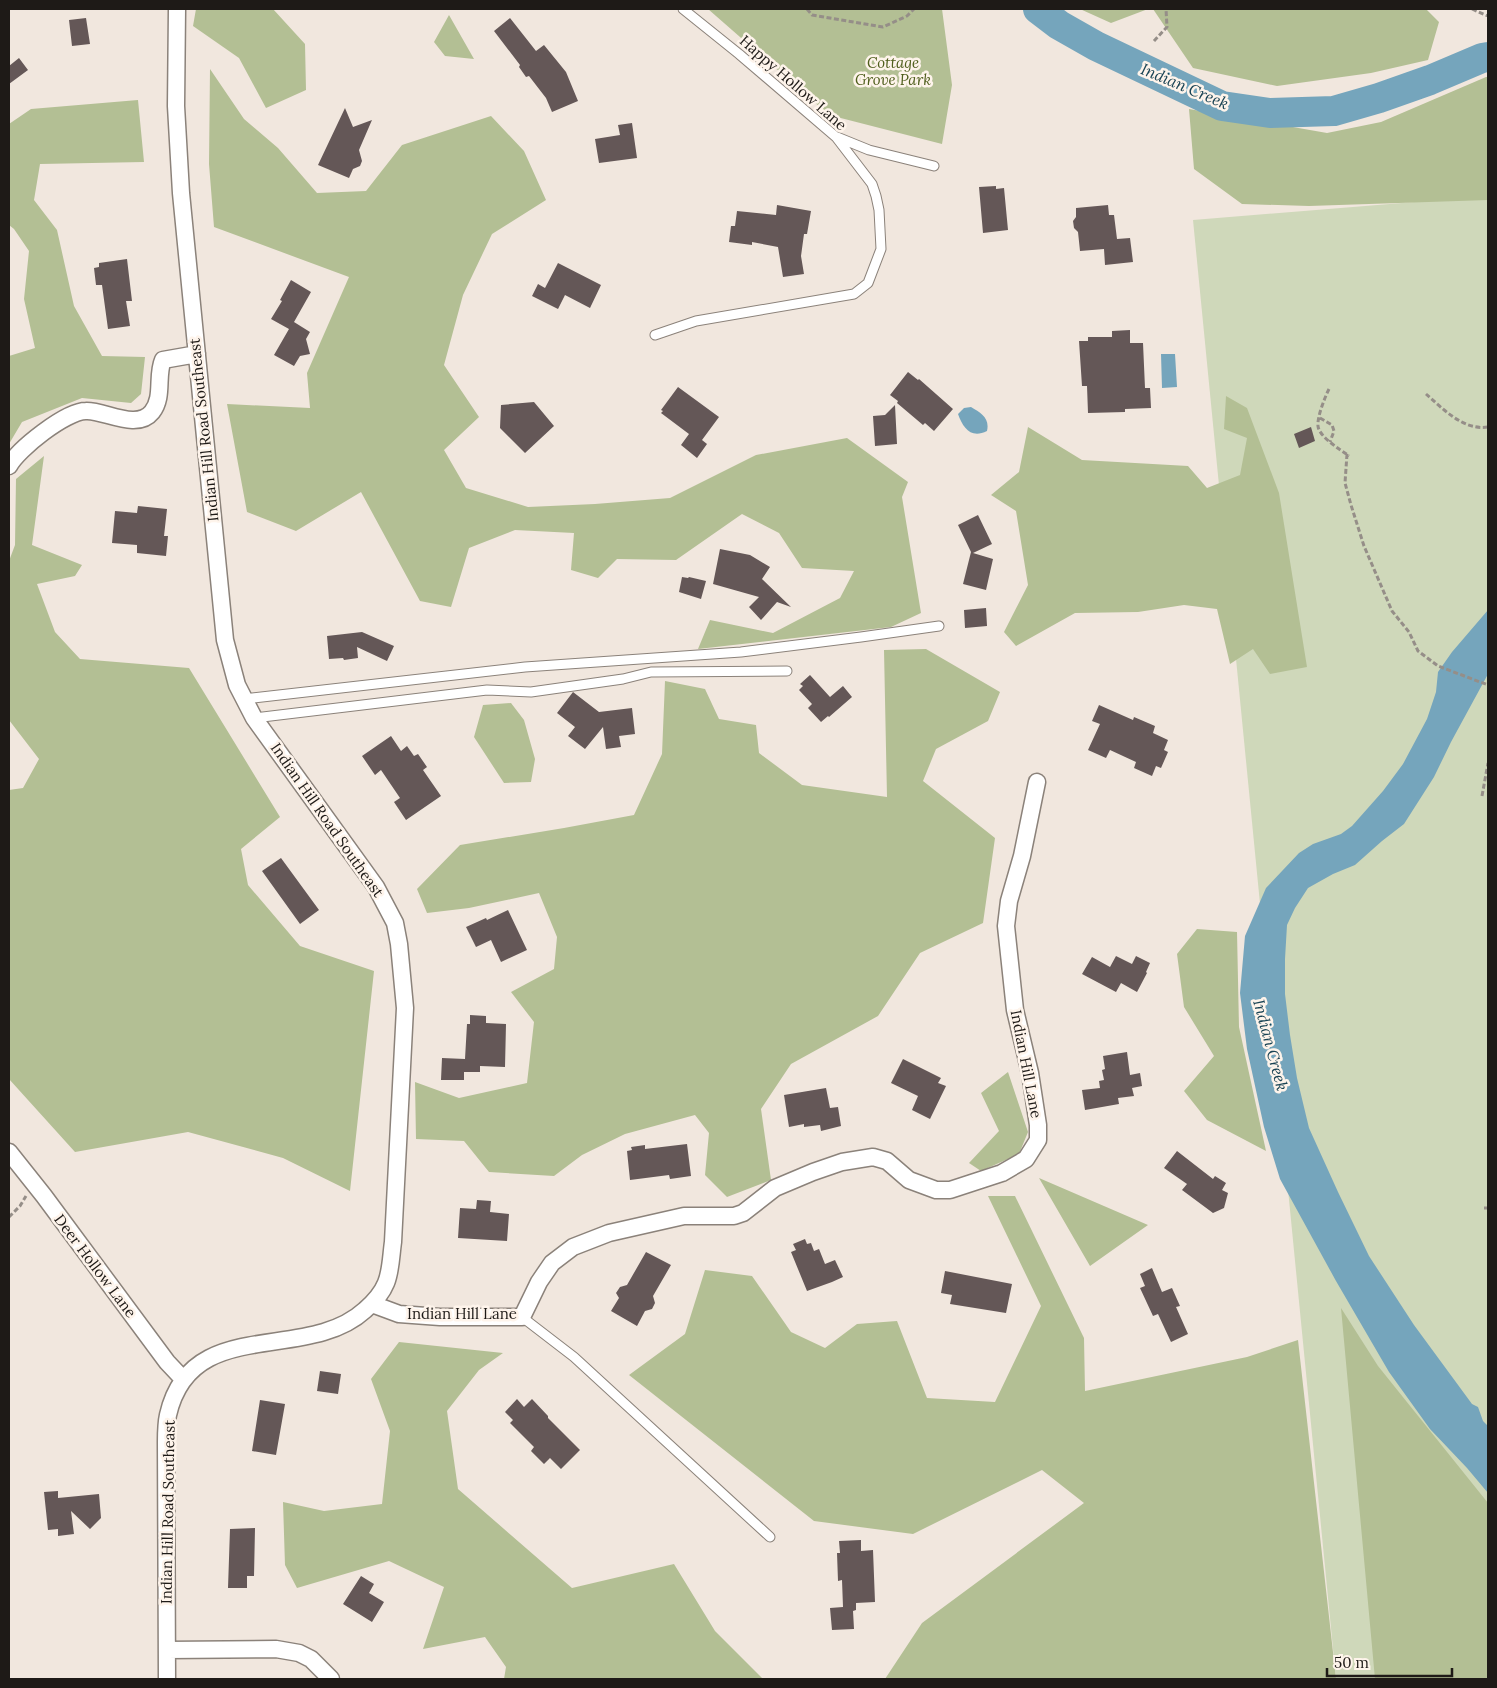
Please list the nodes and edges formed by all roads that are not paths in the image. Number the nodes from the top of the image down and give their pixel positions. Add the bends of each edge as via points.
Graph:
1 (177, 9) edge
2 (682, 9) edge
3 (836, 137) junction
4 (934, 166) dead end
5 (655, 335) dead end
6 (197, 354) junction
7 (9, 466) edge
8 (939, 626) dead end
9 (788, 671) dead end
10 (244, 699) junction
11 (254, 718) junction
12 (1037, 782) dead end
13 (9, 1152) edge
14 (372, 1304) junction
15 (522, 1317) junction
16 (183, 1379) junction
17 (770, 1537) dead end
18 (167, 1650) junction
19 (167, 1679) edge
20 (331, 1679) edge

1 - 6 street, Indian Hill Road Southeast via 176,106
2 - 3 lane, Happy Hollow Lane
3 - 4 lane via 869,150
3 - 5 lane, Happy Hollow Lane via 872,184 876,196 881,249 868,283 854,294 696,321
6 - 7 street via 163,360 159,368 159,395 154,409 146,417 137,420 80,412 57,422 19,453
6 - 10 street, Indian Hill Road Southeast via 225,640 231,668
8 - 10 lane via 741,652 525,667
9 - 11 lane via 651,672 531,692 487,690
10 - 11 street, Indian Hill Road Southeast
11 - 14 street, Indian Hill Road Southeast via 376,887 395,924 405,1008 393,1242 386,1284
12 - 15 street, Indian Hill Lane via 1006,926 1015,1010 1038,1125 1038,1140 1026,1159 1002,1173 950,1190 936,1190 909,1180 887,1161 873,1157 842,1162 775,1188 743,1213 734,1216 684,1216 609,1233 573,1247 552,1263
13 - 16 street, Deer Hollow Lane
14 - 15 street, Indian Hill Lane via 399,1314
14 - 16 street, Indian Hill Road Southeast via 357,1318 336,1329 237,1347 195,1366
15 - 17 lane via 574,1357
16 - 18 street, Indian Hill Road Southeast via 167,1416
18 - 19 street, Indian Hill Road Southeast
18 - 20 street via 276,1649 311,1659

